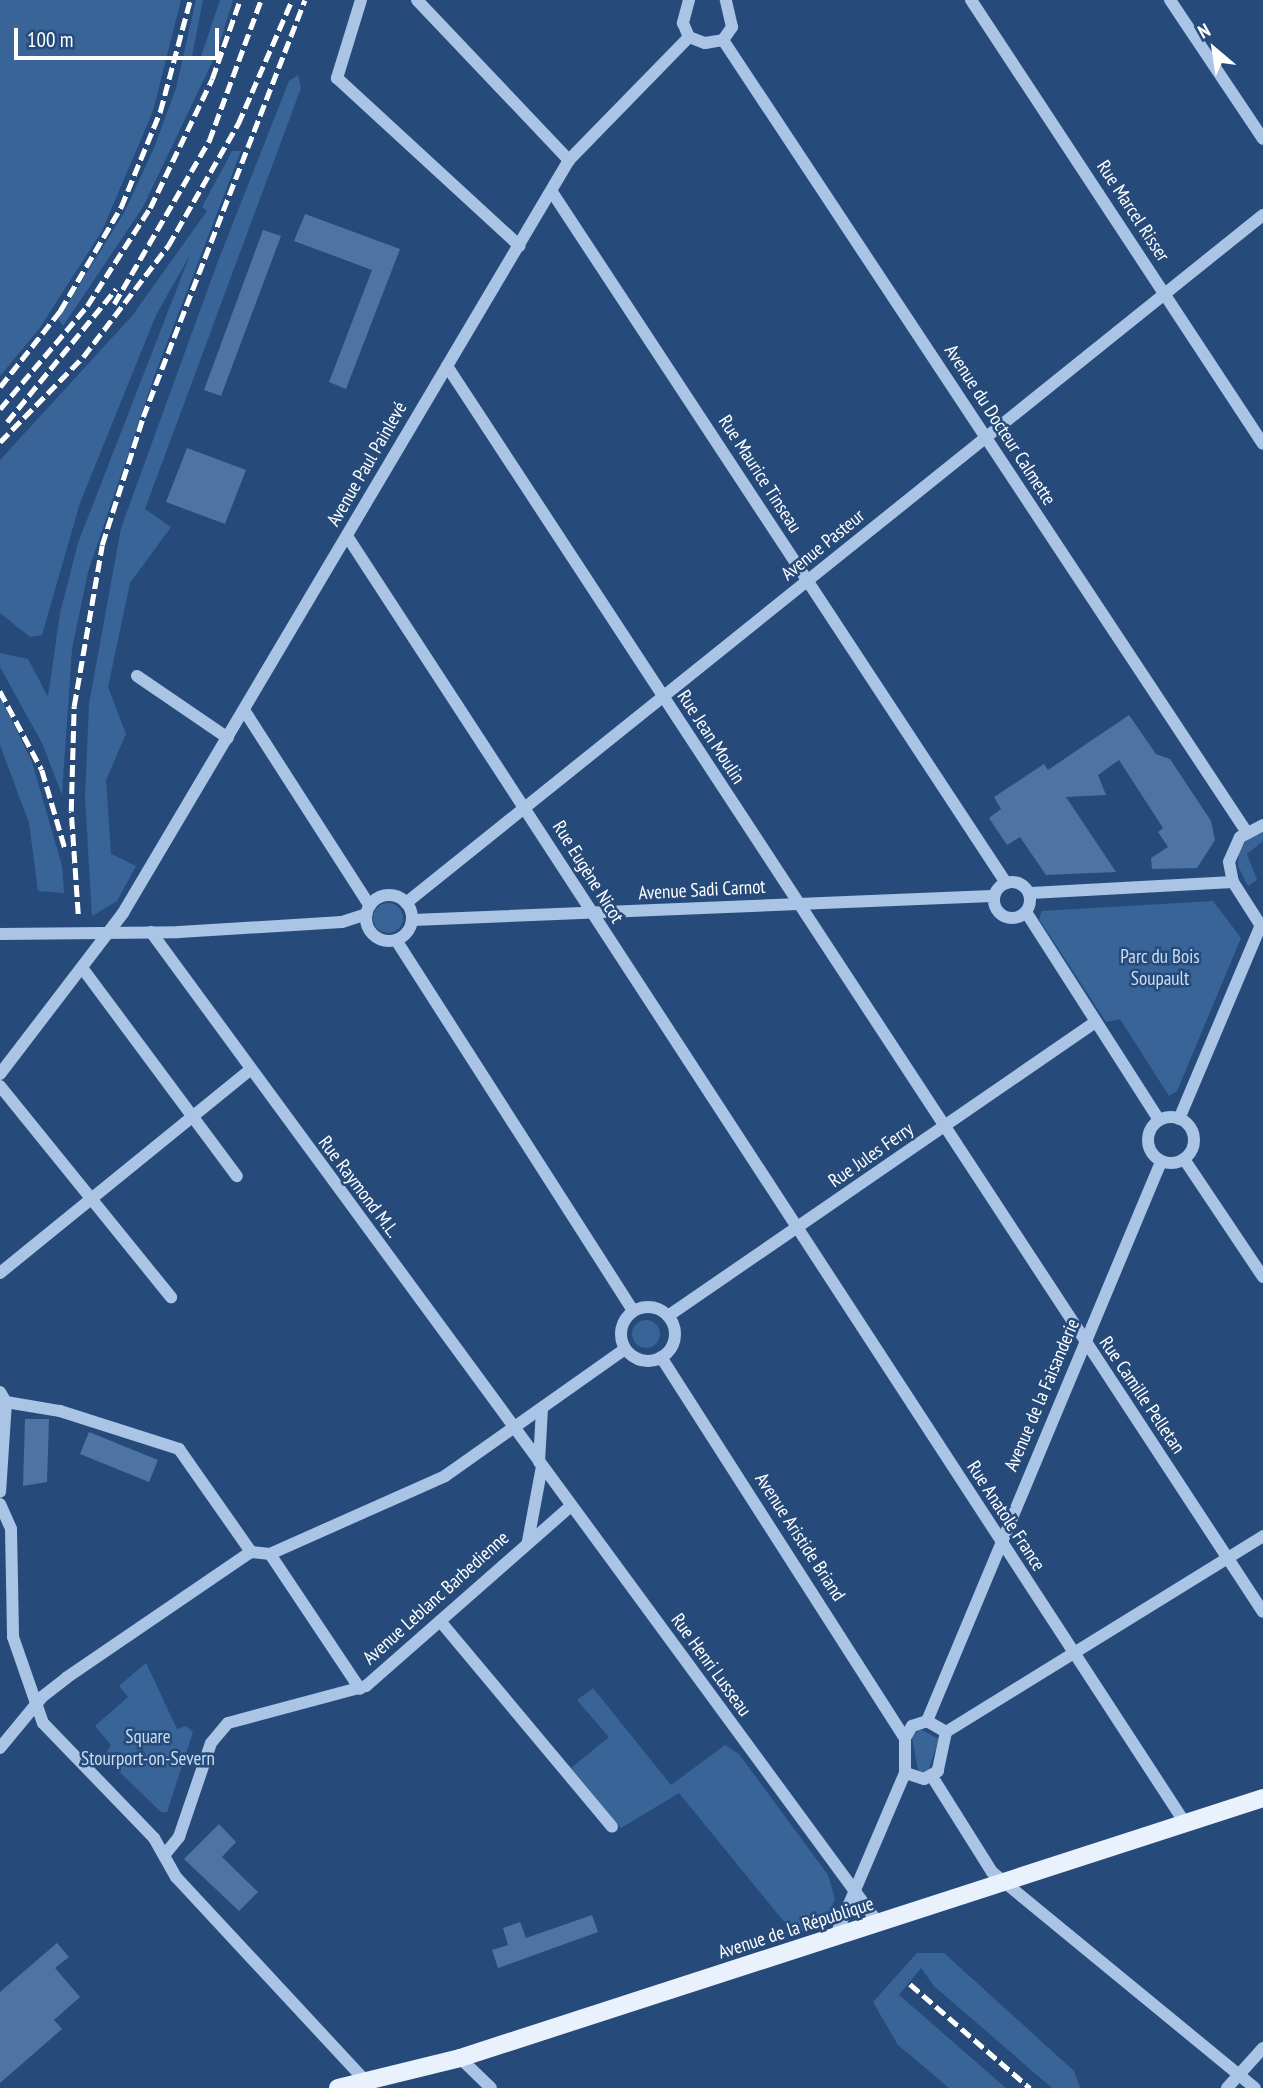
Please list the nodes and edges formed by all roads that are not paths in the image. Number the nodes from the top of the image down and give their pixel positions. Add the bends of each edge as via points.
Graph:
1 (361, 0) edge
2 (417, 0) edge
3 (689, 0) edge
4 (726, 0) edge
5 (971, 0) edge
6 (1170, 0) edge
7 (689, 37) junction
8 (723, 40) junction
9 (1263, 139) edge
10 (569, 160) junction
11 (552, 192) junction
12 (1263, 215) edge
13 (520, 246) junction
14 (1164, 294) junction
15 (447, 366) junction
16 (986, 436) junction
17 (1263, 443) edge
18 (347, 536) junction
19 (808, 583) junction
20 (137, 676) dead end
21 (663, 699) junction
22 (244, 710) junction
23 (228, 738) junction
24 (525, 809) junction
25 (1263, 825) edge
26 (1246, 831) junction
27 (1233, 882) junction
28 (1006, 883) junction
29 (1031, 893) junction
30 (992, 896) junction
31 (406, 903) junction
32 (797, 905) junction
33 (368, 910) junction
34 (1026, 912) junction
35 (591, 914) junction
36 (413, 920) junction
37 (1262, 928) edge
38 (151, 932) junction
39 (108, 933) junction
40 (0, 934) edge
41 (397, 940) junction
42 (83, 969) junction
43 (1094, 1023) junction
44 (249, 1071) junction
45 (0, 1074) edge
46 (0, 1086) edge
47 (194, 1115) junction
48 (1179, 1119) junction
49 (1159, 1120) junction
50 (946, 1127) junction
51 (1184, 1159) junction
52 (1161, 1162) junction
53 (237, 1176) dead end
54 (92, 1196) junction
55 (797, 1229) junction
56 (0, 1273) edge
57 (1263, 1277) edge
58 (171, 1297) dead end
59 (633, 1311) junction
60 (668, 1316) junction
61 (1084, 1343) junction
62 (625, 1349) junction
63 (661, 1357) junction
64 (3, 1406) edge
65 (542, 1408) junction
66 (513, 1429) junction
67 (540, 1464) junction
68 (0, 1492) edge
69 (0, 1504) edge
70 (571, 1506) junction
71 (1263, 1536) edge
72 (528, 1541) junction
73 (1001, 1543) junction
74 (251, 1552) junction
75 (270, 1554) junction
76 (1228, 1558) junction
77 (1263, 1612) edge
78 (440, 1621) junction
79 (7, 1637) edge
80 (1072, 1653) junction
81 (360, 1689) junction
82 (36, 1708) junction
83 (927, 1721) junction
84 (946, 1732) junction
85 (905, 1738) junction
86 (0, 1748) edge
87 (905, 1773) junction
88 (933, 1778) junction
89 (1263, 1798) edge
90 (1185, 1823) junction
91 (612, 1827) dead end
92 (166, 1853) junction
93 (1006, 1881) junction
94 (855, 1888) junction
95 (879, 1924) junction
96 (835, 1937) junction
97 (1263, 2048) edge
98 (460, 2059) junction
99 (1237, 2073) junction
100 (369, 2085) edge
101 (338, 2088) edge
102 (491, 2088) edge
103 (1227, 2088) edge
104 (1255, 2088) edge

1 - 13 street via 337,78
2 - 10 street
3 - 7 street via 683,23
4 - 8 street via 732,27
5 - 14 street, Rue Marcel Risser
6 - 9 street
7 - 8 street via 705,43
7 - 10 street, Avenue Paul Painlevé
8 - 16 street, Avenue du Docteur Calmette
10 - 11 street, Avenue Paul Painlevé
11 - 13 street, Avenue Paul Painlevé
11 - 19 street, Rue Maurice Tinseau
12 - 14 street, Avenue Pasteur
13 - 15 street, Avenue Paul Painlevé
14 - 16 street, Avenue Pasteur
14 - 17 street, Rue Marcel Risser
15 - 18 street, Avenue Paul Painlevé
15 - 21 street, Rue Jean Moulin
16 - 19 street, Avenue Pasteur
16 - 26 street, Avenue du Docteur Calmette
18 - 22 street, Avenue Paul Painlevé
18 - 24 street, Rue Eugène Nicot
19 - 21 street, Avenue Pasteur
19 - 28 street, Rue Maurice Tinseau
20 - 23 street
21 - 24 street, Avenue Pasteur
21 - 32 street, Rue Jean Moulin
22 - 23 street, Avenue Paul Painlevé
22 - 33 street
23 - 39 street, Avenue Paul Painlevé
24 - 31 street, Avenue Pasteur
24 - 35 street, Rue Eugène Nicot
25 - 26 street
26 - 27 street via 1231,853
27 - 29 street
27 - 37 street
28 - 29 street
28 - 30 street
29 - 34 street
30 - 32 street, Avenue Sadi Carnot
30 - 34 street via 1003,915
31 - 33 street via 387,895
31 - 36 street
32 - 35 street, Avenue Sadi Carnot
32 - 50 street, Rue Jean Moulin
33 - 38 street via 342,922
33 - 41 street via 372,933
34 - 43 street
35 - 36 street, Avenue Sadi Carnot
35 - 55 street, Rue Eugène Nicot
36 - 41 street
37 - 48 street
38 - 39 street
38 - 44 street, Rue Raymond M.L.
39 - 40 street
39 - 42 street, Avenue Paul Painlevé
41 - 59 street
42 - 45 street, Avenue Paul Painlevé
42 - 47 street
43 - 49 street
43 - 50 street, Rue Jules Ferry
44 - 47 street
44 - 66 street, Rue Raymond M.L.
46 - 54 street
47 - 53 street
47 - 54 street
48 - 49 street
48 - 51 street via 1194,1138
49 - 52 street via 1147,1142
50 - 55 street, Rue Jules Ferry
50 - 61 street, Rue Camille Pelletan
51 - 52 street
51 - 57 street
52 - 61 street, Avenue de la Faisanderie
54 - 56 street
54 - 58 street
55 - 60 street, Rue Jules Ferry
55 - 73 street, Rue Anatole France
59 - 60 street via 655,1308
59 - 62 street via 621,1332
60 - 63 street via 674,1338
61 - 73 street, Avenue de la Faisanderie
61 - 76 street, Rue Camille Pelletan
62 - 63 street via 645,1361
62 - 65 street
63 - 85 street, Avenue Aristide Briand
64 - 68 street
64 - 74 street via 60,1411 179,1449
65 - 66 street
65 - 67 street
66 - 67 street, Rue Raymond M.L.
66 - 75 street via 445,1476
67 - 70 street, Rue Henri Lusseau
67 - 72 street, Avenue Leblanc Barbedienne
69 - 79 street via 11,1528
70 - 72 street, Avenue Leblanc Barbedienne
70 - 94 street, Rue Henri Lusseau
71 - 76 street
72 - 78 street, Avenue Leblanc Barbedienne
73 - 80 street, Rue Anatole France
73 - 83 street, Avenue de la Faisanderie
74 - 75 street
74 - 82 street via 125,1633 42,1696
75 - 81 street
76 - 77 street, Rue Camille Pelletan
76 - 80 street
78 - 81 street, Avenue Leblanc Barbedienne
78 - 91 street
79 - 82 street
80 - 84 street
80 - 90 street, Rue Anatole France
81 - 92 street, Avenue Leblanc Barbedienne via 249,1713 228,1723 211,1743 179,1837
82 - 86 street
82 - 92 street via 59,1742
83 - 84 street
83 - 85 street via 912,1726
84 - 88 street
85 - 87 street
87 - 88 street
87 - 94 street
88 - 93 street via 988,1866
89 - 90 main road, Avenue de la République
90 - 93 main road, Avenue de la République
92 - 100 street via 176,1877
93 - 95 main road, Avenue de la République
93 - 99 street
94 - 95 street via 865,1911
94 - 96 street
95 - 96 main road, Avenue de la République
96 - 98 main road, Avenue de la République
97 - 99 street
98 - 100 main road, Avenue de la République
98 - 102 street
99 - 103 street
99 - 104 street
100 - 101 main road, Avenue de la République

